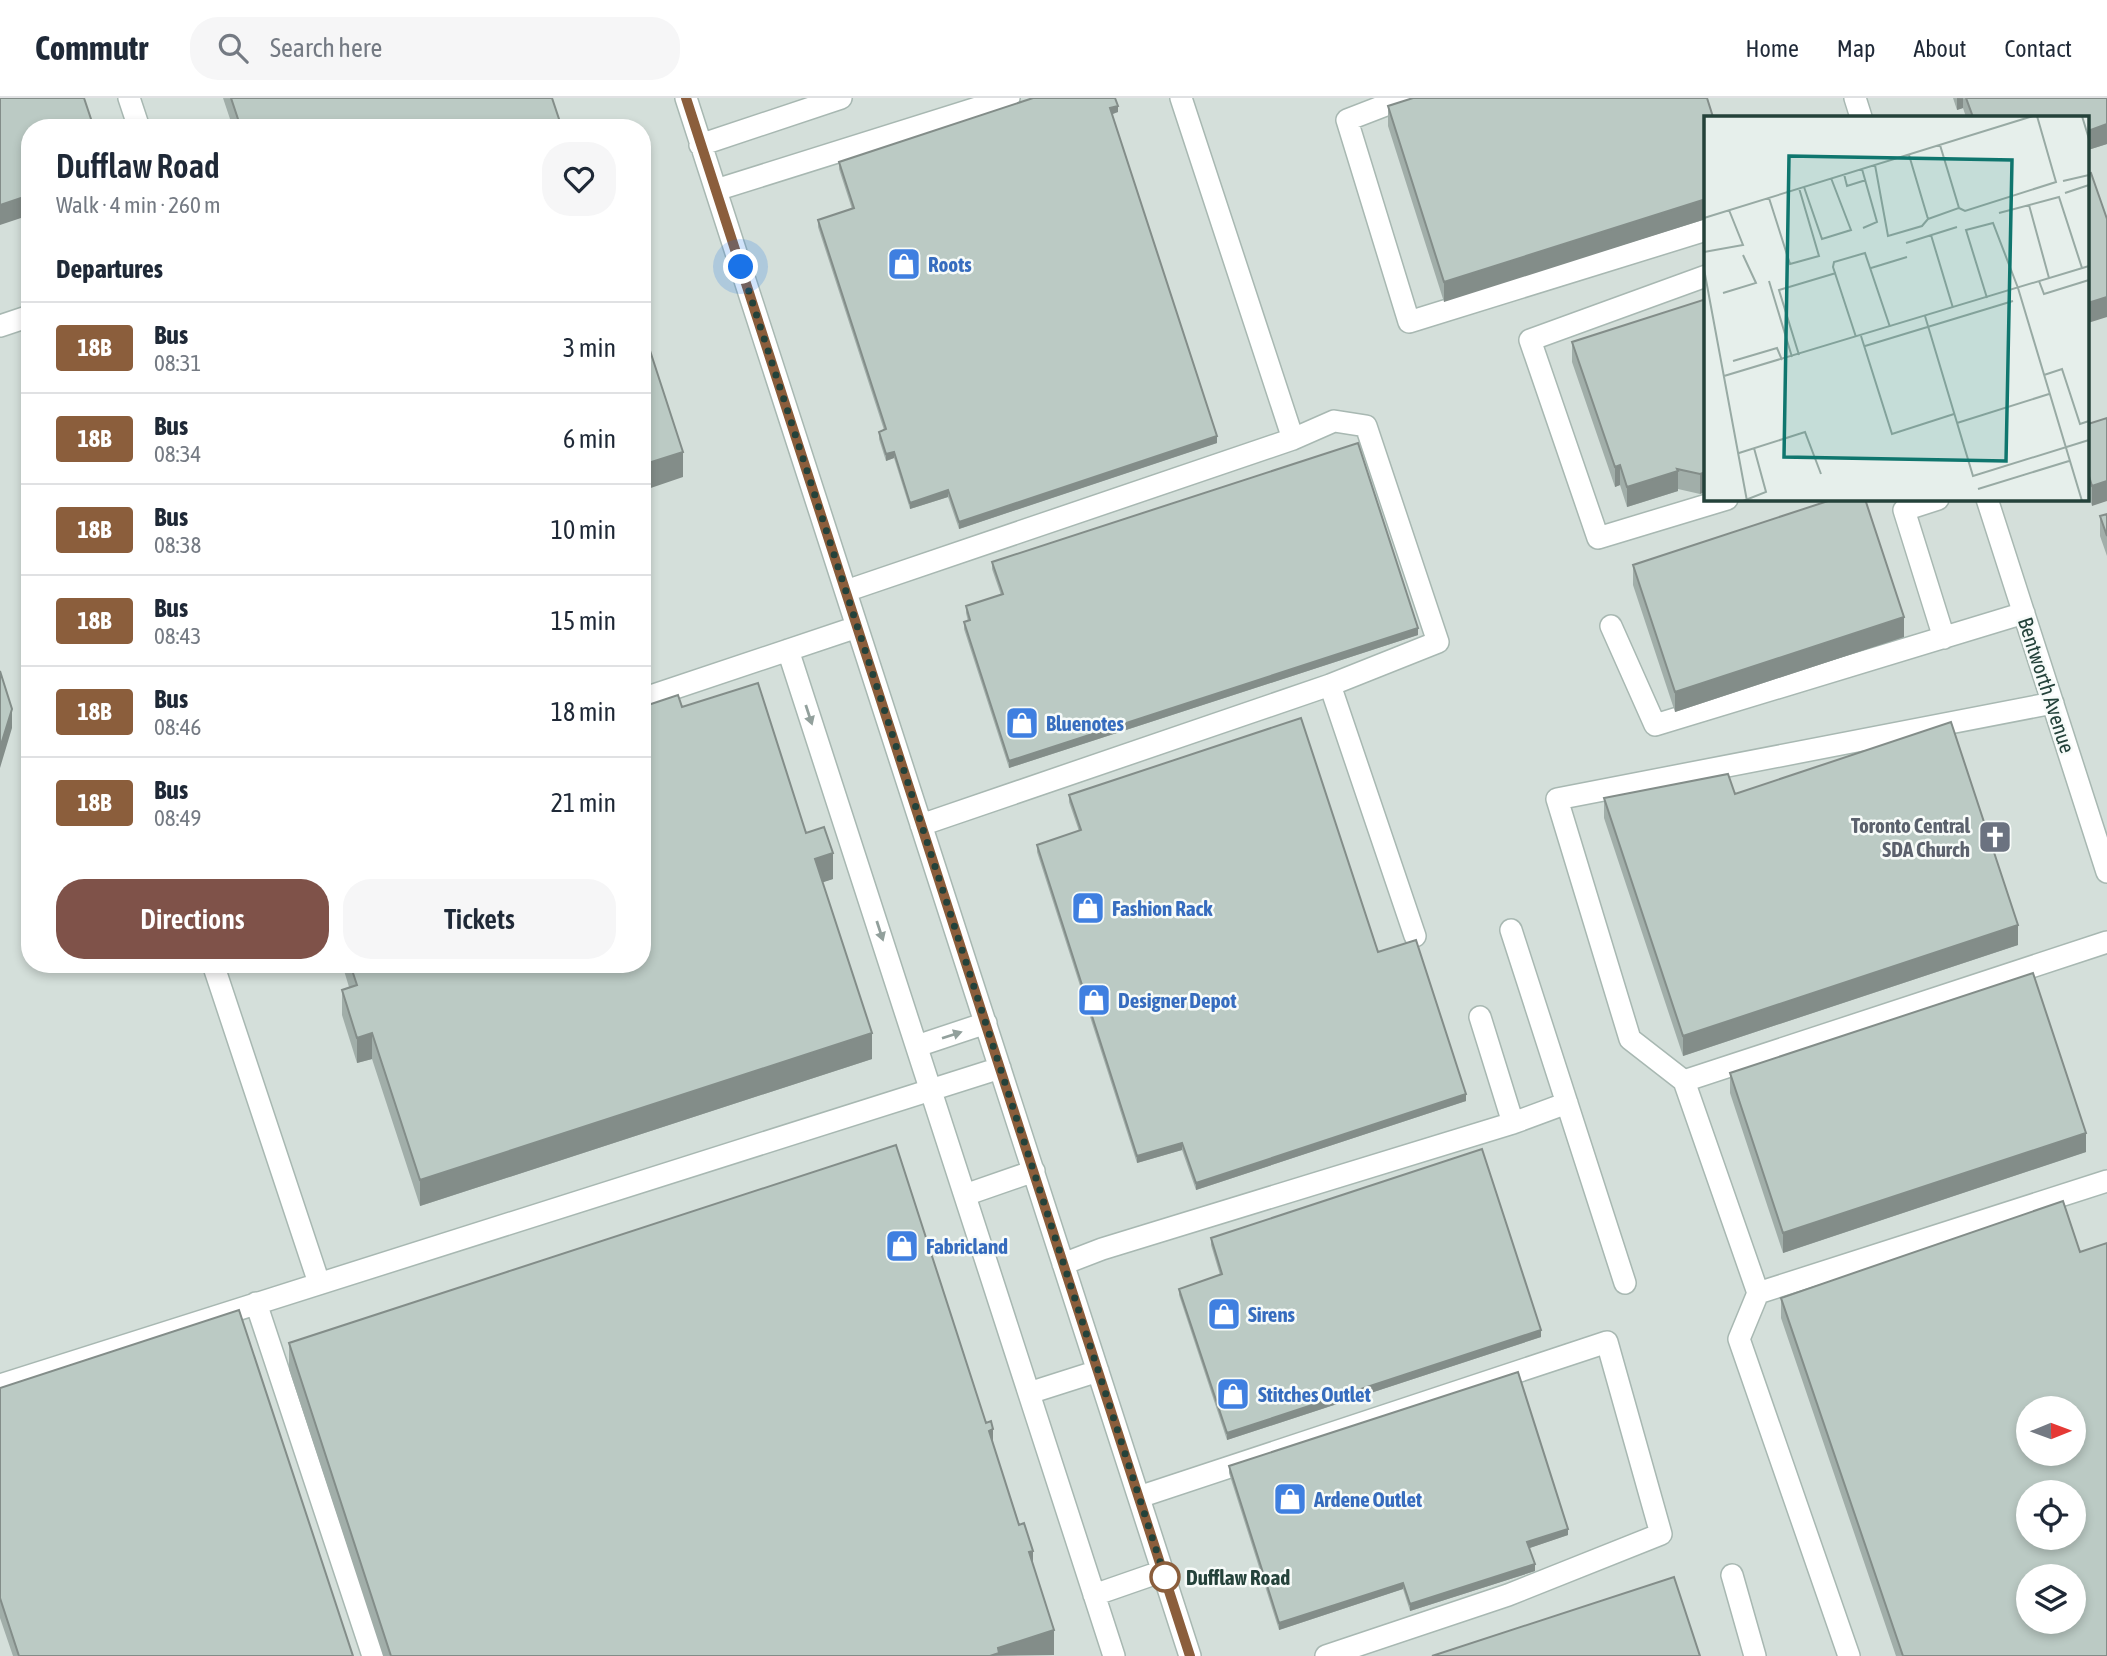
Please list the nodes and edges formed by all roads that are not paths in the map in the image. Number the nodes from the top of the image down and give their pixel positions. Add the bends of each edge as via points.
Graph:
1 (129, 98) edge
2 (686, 98) edge
3 (841, 98) edge
4 (1009, 98) edge
5 (1181, 98) edge
6 (1404, 98) edge
7 (1855, 98) edge
8 (1861, 116) edge
9 (136, 119) edge
10 (700, 145) junction
11 (716, 190) junction
12 (1704, 231) edge
13 (1704, 277) edge
14 (21, 319) edge
15 (0, 326) edge
16 (1293, 439) junction
17 (1724, 500) edge
18 (1935, 500) edge
19 (1987, 500) edge
20 (846, 591) junction
21 (2024, 613) junction
22 (1611, 625) dead end
23 (858, 627) junction
24 (1944, 638) junction
25 (788, 650) junction
26 (1330, 685) junction
27 (651, 696) edge
28 (2053, 703) junction
29 (921, 825) junction
30 (2107, 872) edge
31 (1511, 930) dead end
32 (1415, 936) dead end
33 (2107, 942) edge
34 (216, 973) edge
35 (1480, 1017) dead end
36 (986, 1023) junction
37 (917, 1046) junction
38 (1000, 1068) junction
39 (1684, 1081) junction
40 (932, 1090) junction
41 (1567, 1102) junction
42 (1513, 1123) junction
43 (1034, 1171) junction
44 (2107, 1181) edge
45 (965, 1195) junction
46 (1063, 1264) junction
47 (319, 1283) junction
48 (1625, 1283) dead end
49 (1758, 1293) junction
50 (256, 1303) junction
51 (1098, 1370) junction
52 (0, 1385) edge
53 (1029, 1392) junction
54 (1139, 1497) junction
55 (1163, 1572) junction
56 (1731, 1575) dead end
57 (1094, 1595) junction
58 (373, 1656) edge
59 (1114, 1656) edge
60 (1190, 1656) edge
61 (1326, 1656) edge
62 (1755, 1656) edge
63 (1849, 1656) edge

1 - 9 street
2 - 10 street
3 - 10 street
4 - 11 street
5 - 16 street
6 - 12 street via 1347,120 1409,321
7 - 8 street
10 - 11 street
11 - 20 street
13 - 17 street via 1530,340 1598,538
14 - 15 street
16 - 20 street
16 - 26 street via 1334,421 1366,426 1438,642
18 - 24 street via 1904,510
19 - 21 street, Bentworth Avenue
20 - 23 street
21 - 24 street
21 - 28 street, Bentworth Avenue
22 - 24 street via 1655,724
23 - 25 street
23 - 29 street
25 - 27 street
25 -> 37 street
26 - 29 street
26 - 32 street
28 - 30 street, Bentworth Avenue
28 - 39 street via 1557,799 1630,1039
29 - 36 street
31 - 41 street
33 - 39 street
34 - 47 street
35 - 42 street
37 -> 36 street
36 - 38 street
37 - 40 street
38 - 40 street
38 - 43 street
39 - 49 street
40 - 45 street
40 - 47 street
41 - 42 street
41 - 48 street
42 - 46 street
43 - 45 street
43 - 46 street
44 - 49 street
45 - 53 street
46 - 51 street
47 - 50 street
49 - 63 street via 1739,1339
50 - 52 street
50 - 58 street
51 - 53 street
51 - 54 street
53 - 57 street
54 - 55 street
54 - 61 street via 1607,1342 1661,1534 1508,1595
55 - 57 street
55 - 60 street
56 - 62 street
57 - 59 street

